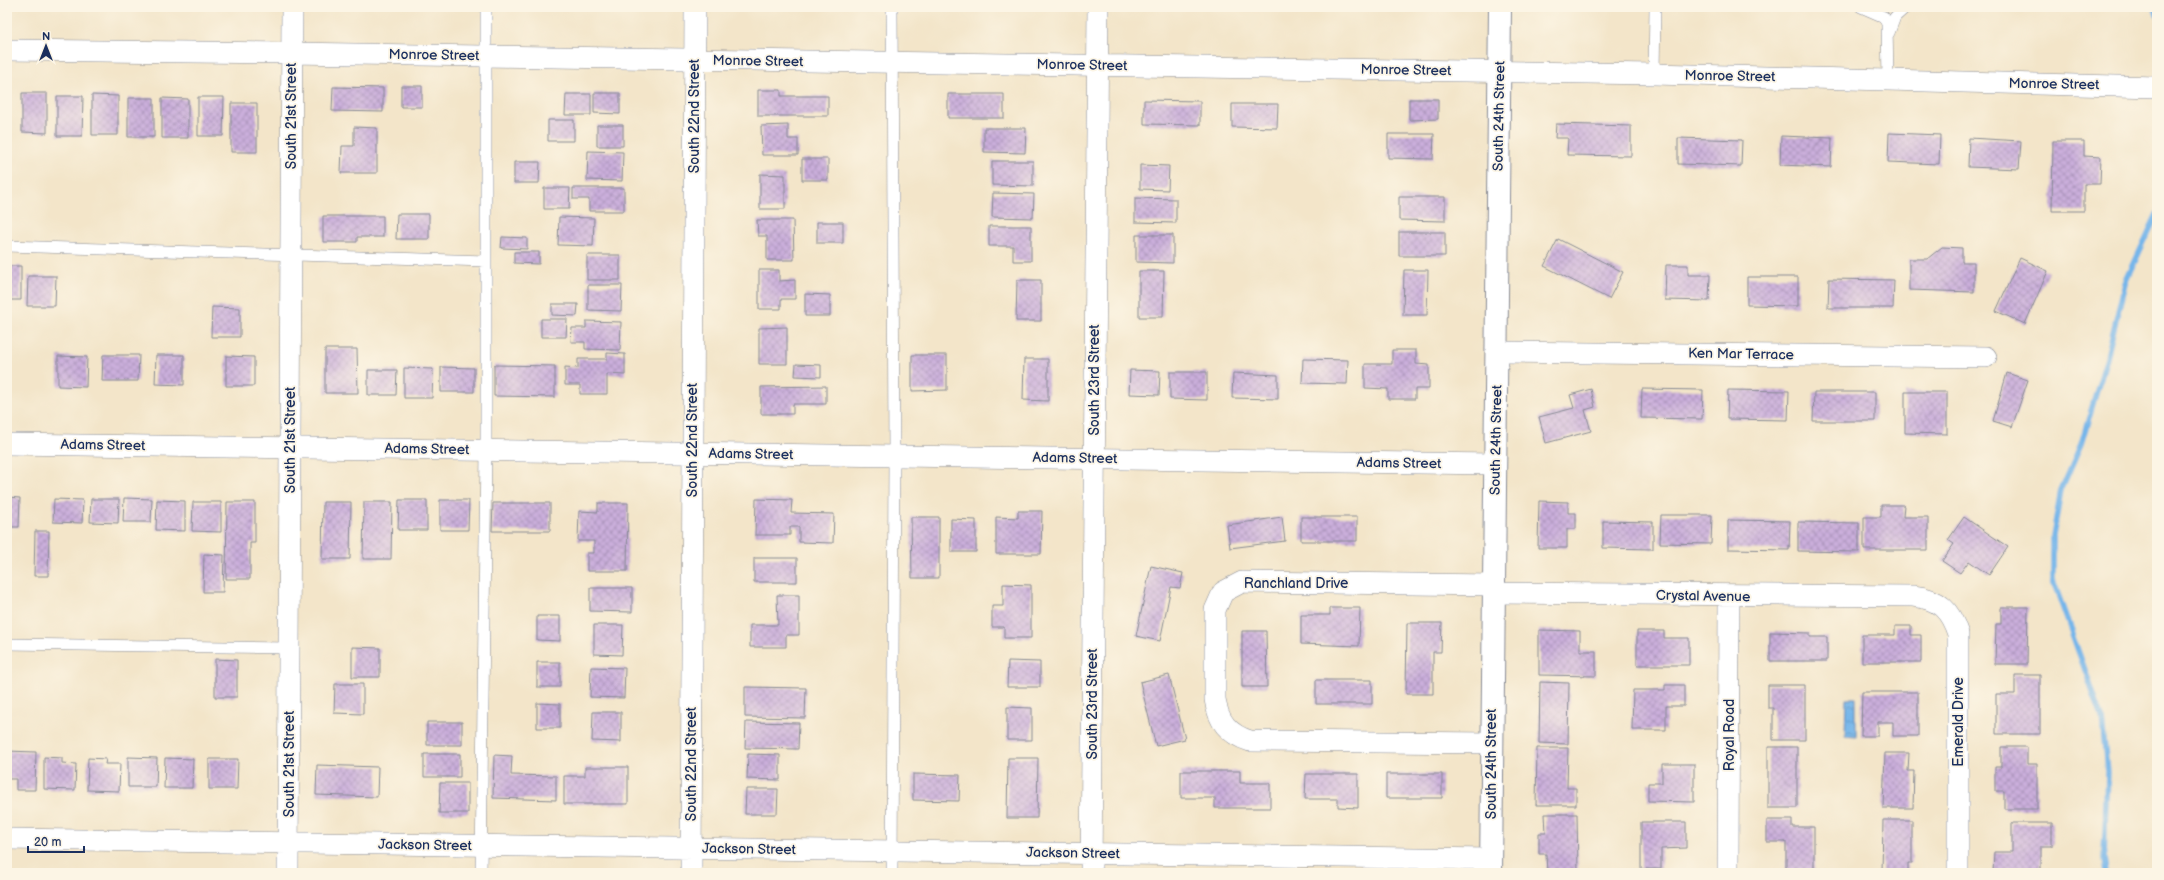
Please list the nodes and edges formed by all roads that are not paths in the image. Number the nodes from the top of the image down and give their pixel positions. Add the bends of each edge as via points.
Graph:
1 (292, 7) edge
2 (486, 7) edge
3 (695, 7) edge
4 (892, 7) edge
5 (1098, 7) edge
6 (1500, 7) edge
7 (1655, 7) edge
8 (1861, 7) edge
9 (1906, 7) edge
10 (1889, 33) junction
11 (7, 50) edge
12 (291, 52) junction
13 (486, 56) junction
14 (695, 60) junction
15 (892, 63) junction
16 (1096, 65) junction
17 (1500, 72) junction
18 (1654, 74) junction
19 (1888, 80) junction
20 (2157, 87) edge
21 (7, 246) edge
22 (291, 253) junction
23 (486, 261) junction
24 (1497, 352) junction
25 (1986, 357) dead end
26 (7, 444) edge
27 (290, 447) junction
28 (486, 450) junction
29 (692, 453) junction
30 (894, 456) junction
31 (1094, 458) junction
32 (1496, 464) junction
33 (1493, 589) junction
34 (1729, 596) junction
35 (1913, 596) joint
36 (7, 644) edge
37 (290, 648) junction
38 (1491, 743) junction
39 (7, 839) edge
40 (289, 843) junction
41 (481, 845) junction
42 (691, 848) junction
43 (892, 851) junction
44 (1091, 863) edge
45 (1491, 866) edge
46 (288, 873) edge
47 (481, 873) edge
48 (691, 873) edge
49 (892, 873) edge
50 (1728, 873) edge
51 (1958, 873) edge

1 - 12 street, South 21st Street
2 - 13 lane
3 - 14 street, South 22nd Street
4 - 15 lane
5 - 16 street, South 23rd Street
6 - 17 street, South 24th Street
7 - 18 lane
8 - 10 lane via 1884,17
9 - 10 lane via 1895,17
10 - 19 lane
11 - 12 street, Monroe Street
12 - 13 street, Monroe Street
12 - 22 street, South 21st Street
13 - 14 street, Monroe Street
13 - 23 lane
14 - 15 street, Monroe Street
14 - 29 street, South 22nd Street
15 - 16 street, Monroe Street
15 - 30 lane
16 - 17 street, Monroe Street
16 - 31 street, South 23rd Street
17 - 18 street, Monroe Street
17 - 24 street, South 24th Street
18 - 19 street, Monroe Street
19 - 20 street, Monroe Street
21 - 22 lane
22 - 23 lane
22 - 27 street, South 21st Street
23 - 28 lane
24 - 25 street, Ken Mar Terrace
24 - 32 street, South 24th Street
26 - 27 street, Adams Street
27 - 28 street, Adams Street
27 - 37 street, South 21st Street
28 - 29 street, Adams Street
28 - 41 lane
29 - 30 street, Adams Street
29 - 42 street, South 22nd Street
30 - 31 street, Adams Street
30 - 43 lane
31 - 32 street, Adams Street
31 - 44 street, South 23rd Street
32 - 33 street, South 24th Street
33 - 34 street, Crystal Avenue
33 - 38 street, South 24th Street
33 - 38 street, Ranchland Drive via 1242,582 1223,592 1215,610 1216,712 1225,726 1238,737 1250,741
34 - 35 street, Crystal Avenue
34 - 50 street, Royal Road
35 - 51 street, Emerald Drive via 1936,602 1945,609 1953,619 1958,634
36 - 37 lane
37 - 40 street, South 21st Street
38 - 45 street, South 24th Street
39 - 40 street, Jackson Street
40 - 41 street, Jackson Street
40 - 46 street, South 21st Street
41 - 42 street, Jackson Street
41 - 47 lane
42 - 43 street, Jackson Street
42 - 48 street, South 22nd Street
43 - 44 street, Jackson Street
43 - 49 lane
44 - 45 street, Jackson Street

